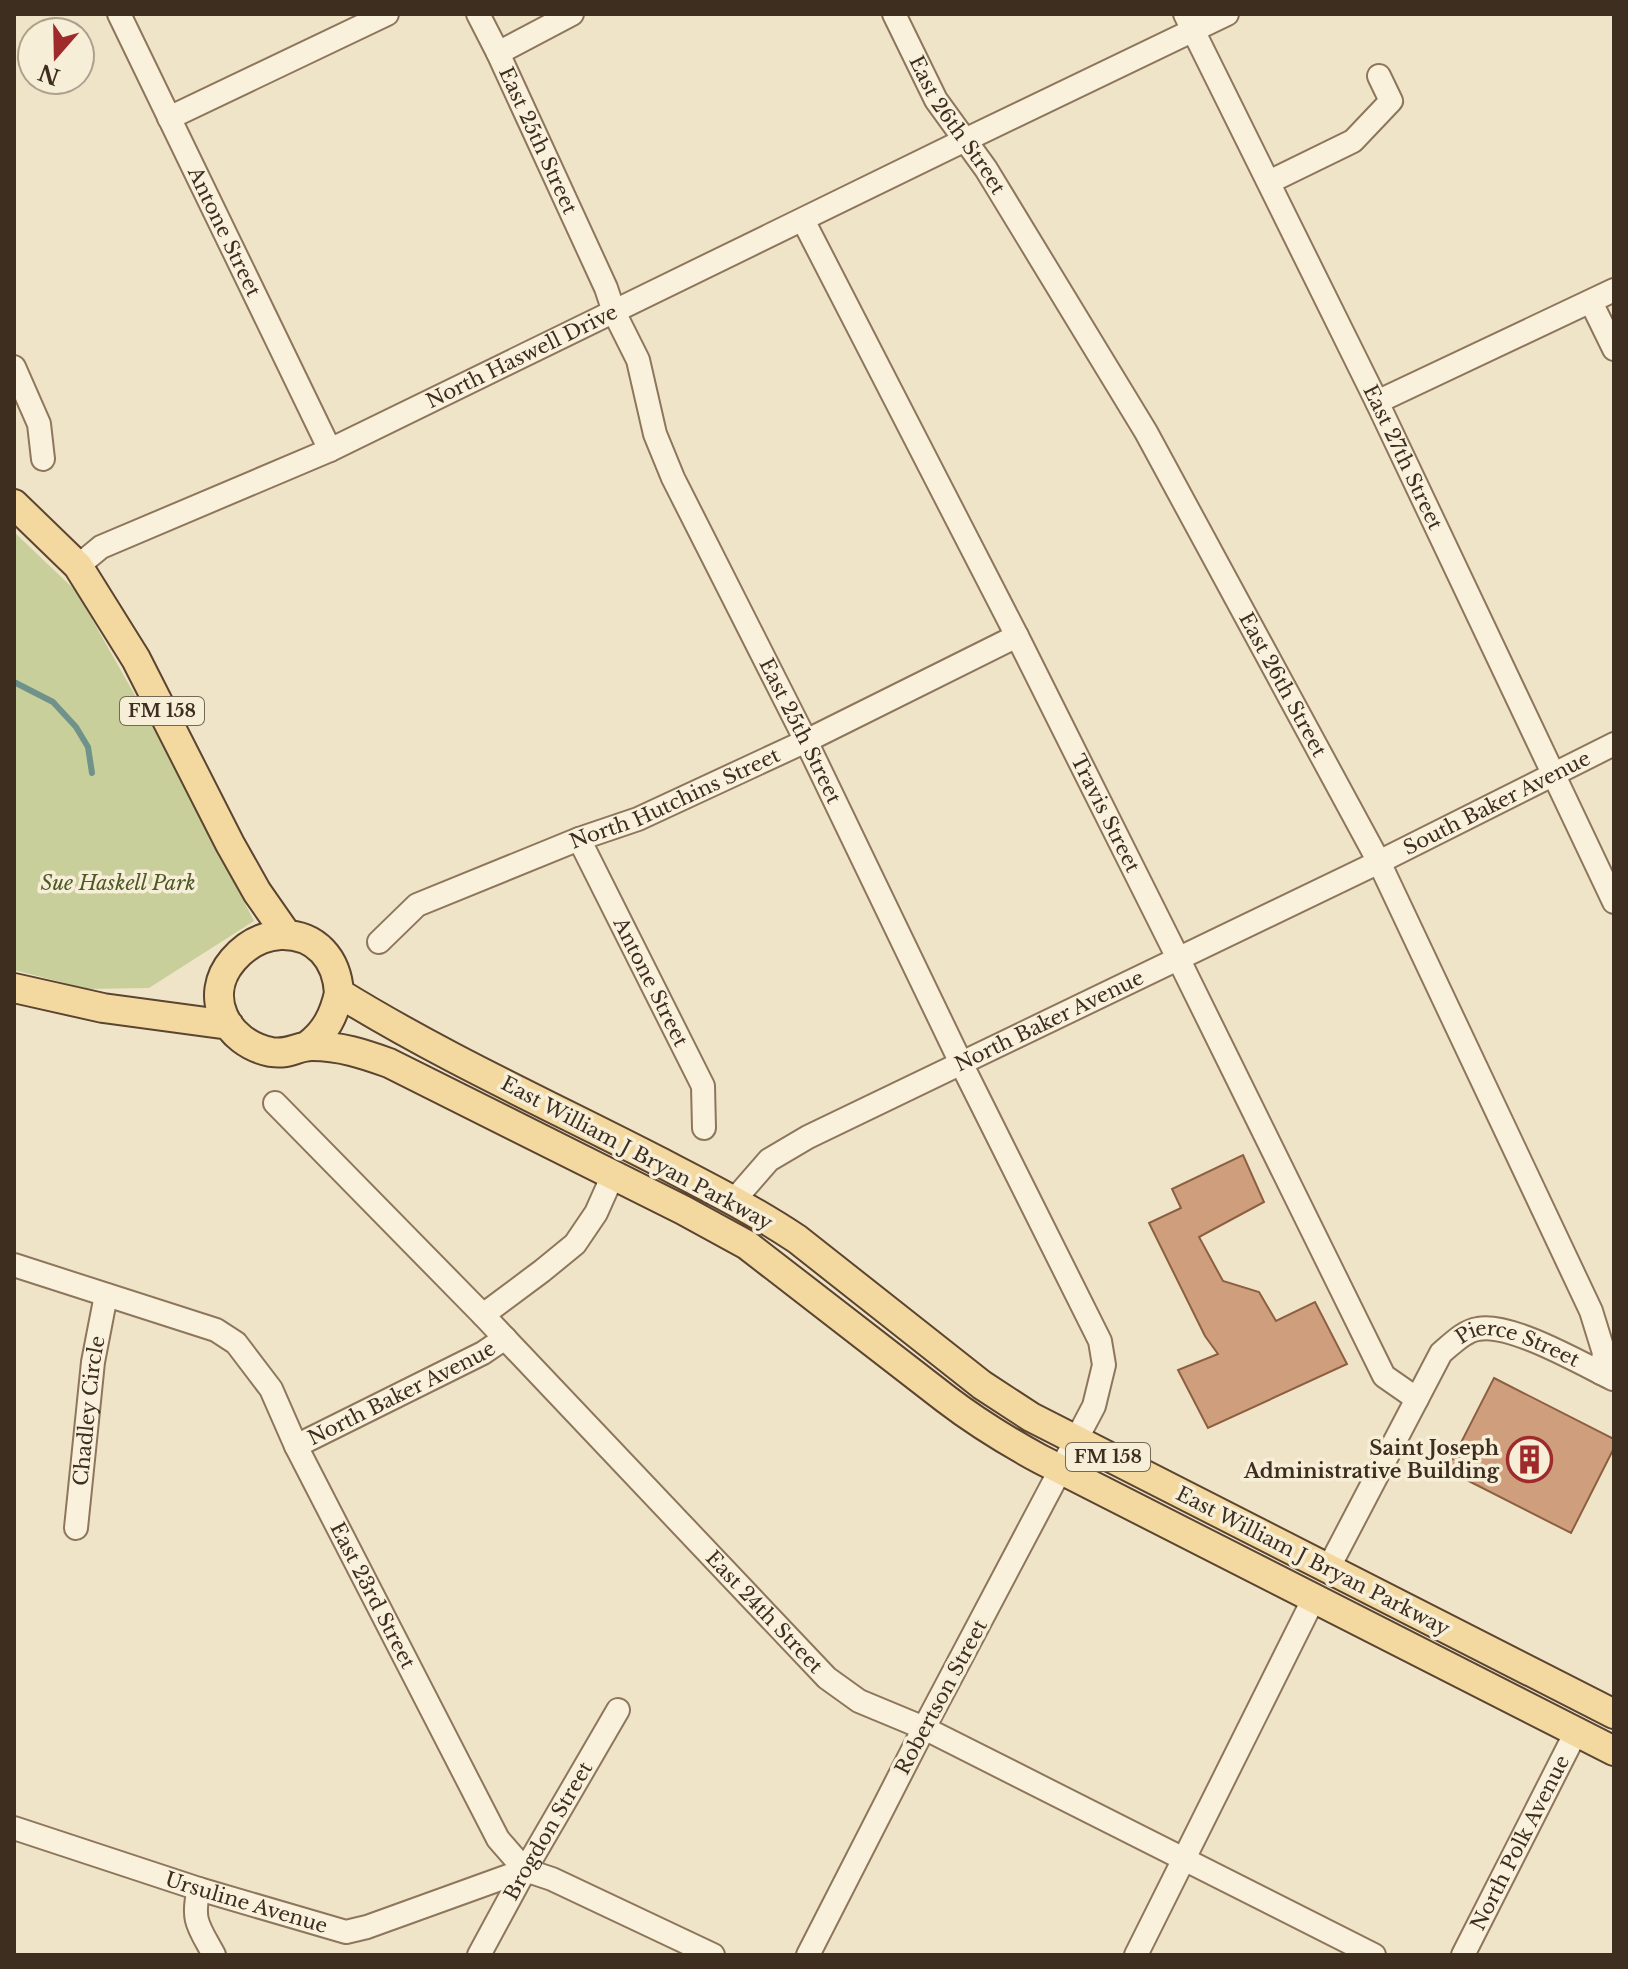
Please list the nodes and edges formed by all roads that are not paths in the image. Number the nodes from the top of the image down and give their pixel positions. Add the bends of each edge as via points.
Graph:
1 (119, 14) edge
2 (387, 14) edge
3 (478, 14) edge
4 (572, 14) edge
5 (894, 14) edge
6 (1227, 14) edge
7 (1189, 23) edge
8 (498, 53) junction
9 (1379, 76) dead end
10 (169, 118) junction
11 (965, 140) junction
12 (1269, 182) junction
13 (803, 220) junction
14 (1614, 290) edge
15 (1591, 302) junction
16 (614, 312) junction
17 (1614, 349) edge
18 (14, 367) edge
19 (1377, 402) junction
20 (330, 450) junction
21 (43, 459) dead end
22 (14, 504) edge
23 (78, 566) junction
24 (1017, 636) junction
25 (806, 741) junction
26 (1614, 744) edge
27 (1554, 775) junction
28 (579, 839) junction
29 (1379, 862) junction
30 (1614, 902) edge
31 (287, 935) junction
32 (379, 942) dead end
33 (1178, 958) junction
34 (14, 988) edge
35 (339, 993) junction
36 (229, 1025) junction
37 (307, 1046) junction
38 (961, 1063) junction
39 (275, 1103) dead end
40 (704, 1128) dead end
41 (613, 1175) junction
42 (737, 1202) junction
43 (14, 1265) edge
44 (106, 1295) junction
45 (483, 1315) junction
46 (505, 1338) junction
47 (1607, 1376) edge
48 (1417, 1399) junction
49 (1076, 1441) junction
50 (296, 1446) junction
51 (1061, 1469) junction
52 (76, 1528) dead end
53 (1328, 1569) junction
54 (1314, 1598) junction
55 (618, 1710) dead end
56 (1614, 1714) edge
57 (924, 1728) junction
58 (1576, 1732) junction
59 (1614, 1751) edge
60 (14, 1828) edge
61 (1184, 1859) junction
62 (525, 1870) junction
63 (199, 1889) junction
64 (214, 1955) edge
65 (479, 1955) edge
66 (713, 1955) edge
67 (808, 1955) edge
68 (1136, 1955) edge
69 (1374, 1955) edge
70 (1463, 1955) edge

1 - 10 street, Antone Street
2 - 10 street
3 - 8 street, East 25th Street
4 - 8 street
5 - 11 street, East 26th Street via 936,100
6 - 7 street, North Haswell Drive
7 - 11 street, North Haswell Drive
7 - 12 street, East 27th Street
8 - 16 street, East 25th Street
9 - 12 street via 1391,101 1353,141
10 - 20 street, Antone Street
11 - 13 street, North Haswell Drive
11 - 29 street, East 26th Street via 1146,432
12 - 19 street, East 27th Street
13 - 16 street, North Haswell Drive
13 - 24 street, Travis Street
14 - 15 street
15 - 17 street
15 - 19 street
16 - 20 street, North Haswell Drive
16 - 25 street, East 25th Street via 638,360 655,434 673,478
18 - 21 street via 39,424
19 - 27 street, East 27th Street
20 - 23 street, North Haswell Drive via 101,547
22 - 23 main road, FM 158
23 - 31 main road, FM 158 via 136,659 257,892
24 - 25 street, North Hutchins Street
24 - 33 street, Travis Street
25 - 28 street, North Hutchins Street via 638,819
25 - 38 street, East 25th Street
26 - 27 street, South Baker Avenue
27 - 29 street, South Baker Avenue
27 - 30 street, East 27th Street
28 - 32 street, North Hutchins Street via 417,905
28 - 40 street, Antone Street via 703,1086
29 - 33 street, North Baker Avenue
29 - 47 street, East 26th Street via 1591,1311
31 - 35 main road via 324,952 336,971
31 - 36 main road via 249,945 225,971 218,1002
33 - 38 street, North Baker Avenue
33 - 48 street, Travis Street via 1384,1376
34 - 36 main road, East William J Bryan Parkway / FM 158 via 103,1008
35 - 37 main road via 326,1028
35 - 42 main road, East William J Bryan Parkway / FM 158
36 - 37 main road, East William J Bryan Parkway / FM 158 via 244,1041 266,1050 289,1052
37 - 41 main road, East William J Bryan Parkway / FM 158 via 341,1048 389,1063
38 - 42 street, North Baker Avenue via 769,1160
38 - 49 street, East 25th Street via 1100,1341 1100,1385
39 - 45 street, East 24th Street
41 - 45 street, North Baker Avenue via 575,1244
41 - 51 main road, East William J Bryan Parkway / FM 158 via 747,1245 975,1421
42 - 49 main road, East William J Bryan Parkway / FM 158 via 797,1239 1004,1401
43 - 44 street, East 23rd Street
44 - 50 street, East 23rd Street via 216,1330 236,1343 271,1389
44 - 52 street, Chadley Circle via 93,1362
45 - 46 street, East 24th Street
46 - 50 street, North Baker Avenue
46 - 57 street, East 24th Street via 827,1678 859,1701
47 - 48 street, Pierce Street via 1514,1332 1476,1329 1441,1353
48 - 53 street, Pierce Street
49 - 51 street, Robertson Street
49 - 53 main road, East William J Bryan Parkway / FM 158
50 - 62 street, East 23rd Street via 498,1839
51 - 54 main road, East William J Bryan Parkway / FM 158
51 - 57 street, Robertson Street
53 - 56 main road, East William J Bryan Parkway / FM 158
54 - 58 main road, East William J Bryan Parkway / FM 158
54 - 61 street
55 - 62 street, Brogdon Street
57 - 61 street, East 24th Street
57 - 67 street, Robertson Street
58 - 59 main road, East William J Bryan Parkway / FM 158
58 - 70 street, North Polk Avenue
60 - 63 street, Ursuline Avenue
61 - 68 street
61 - 69 street, East 24th Street
62 - 63 street, Ursuline Avenue via 346,1932
62 - 65 street, Brogdon Street
62 - 66 street, East 23rd Street
63 - 64 street via 196,1920

